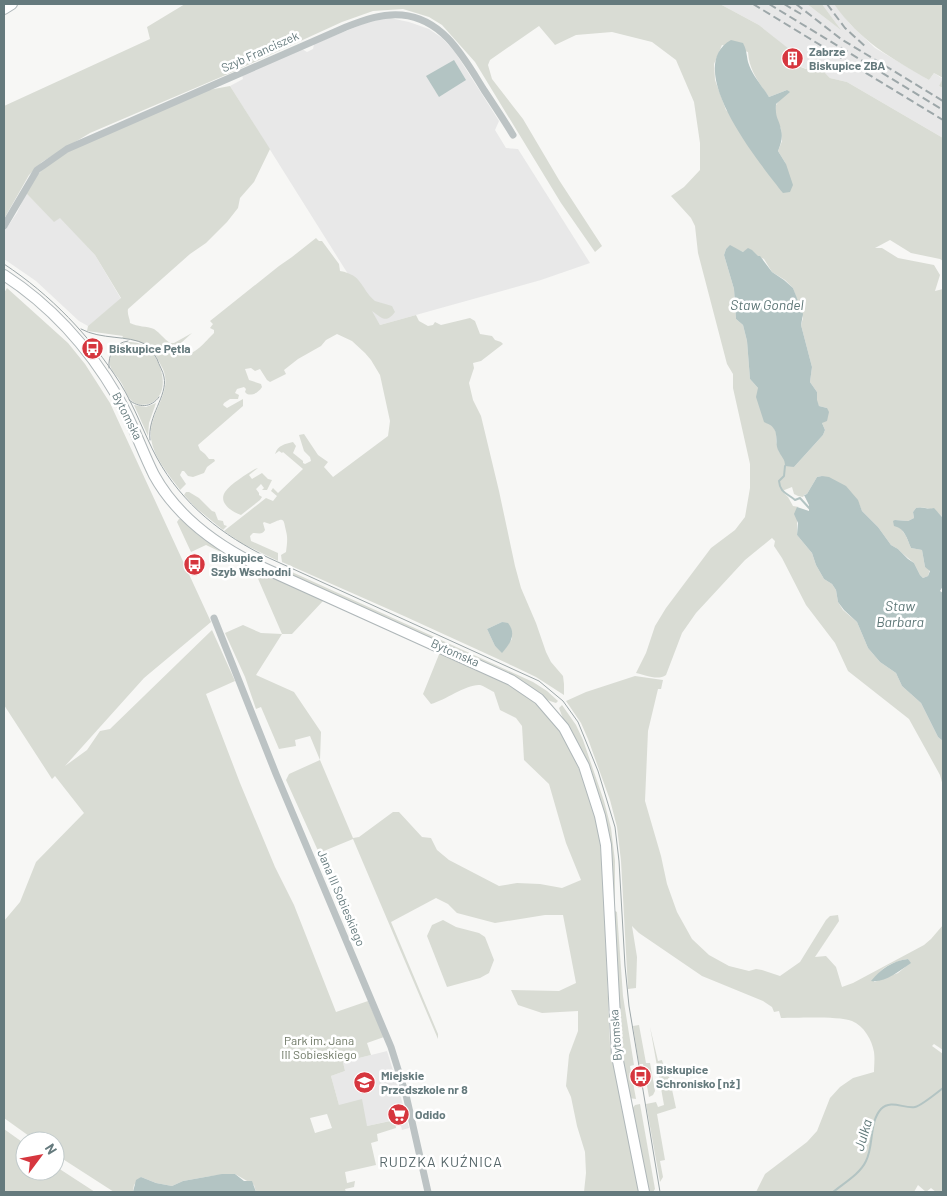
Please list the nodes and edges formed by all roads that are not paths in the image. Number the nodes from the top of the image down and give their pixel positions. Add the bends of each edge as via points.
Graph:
1 (12, 4) edge
2 (4, 9) edge
3 (513, 135) dead end
4 (4, 226) edge
5 (4, 275) edge
6 (214, 618) dead end
7 (428, 1192) edge
8 (644, 1192) edge

1 - 2 street
3 - 4 street, Szyb Franciszek via 466,60 443,32 403,15 367,19 67,149 37,170
5 - 8 street, Bytomska via 45,307 89,354 125,409 164,490 206,535 255,564 510,680 540,699 562,724 584,766 603,827 617,1056
6 - 7 street, Jana III Sobieskiego via 276,774 392,1047

